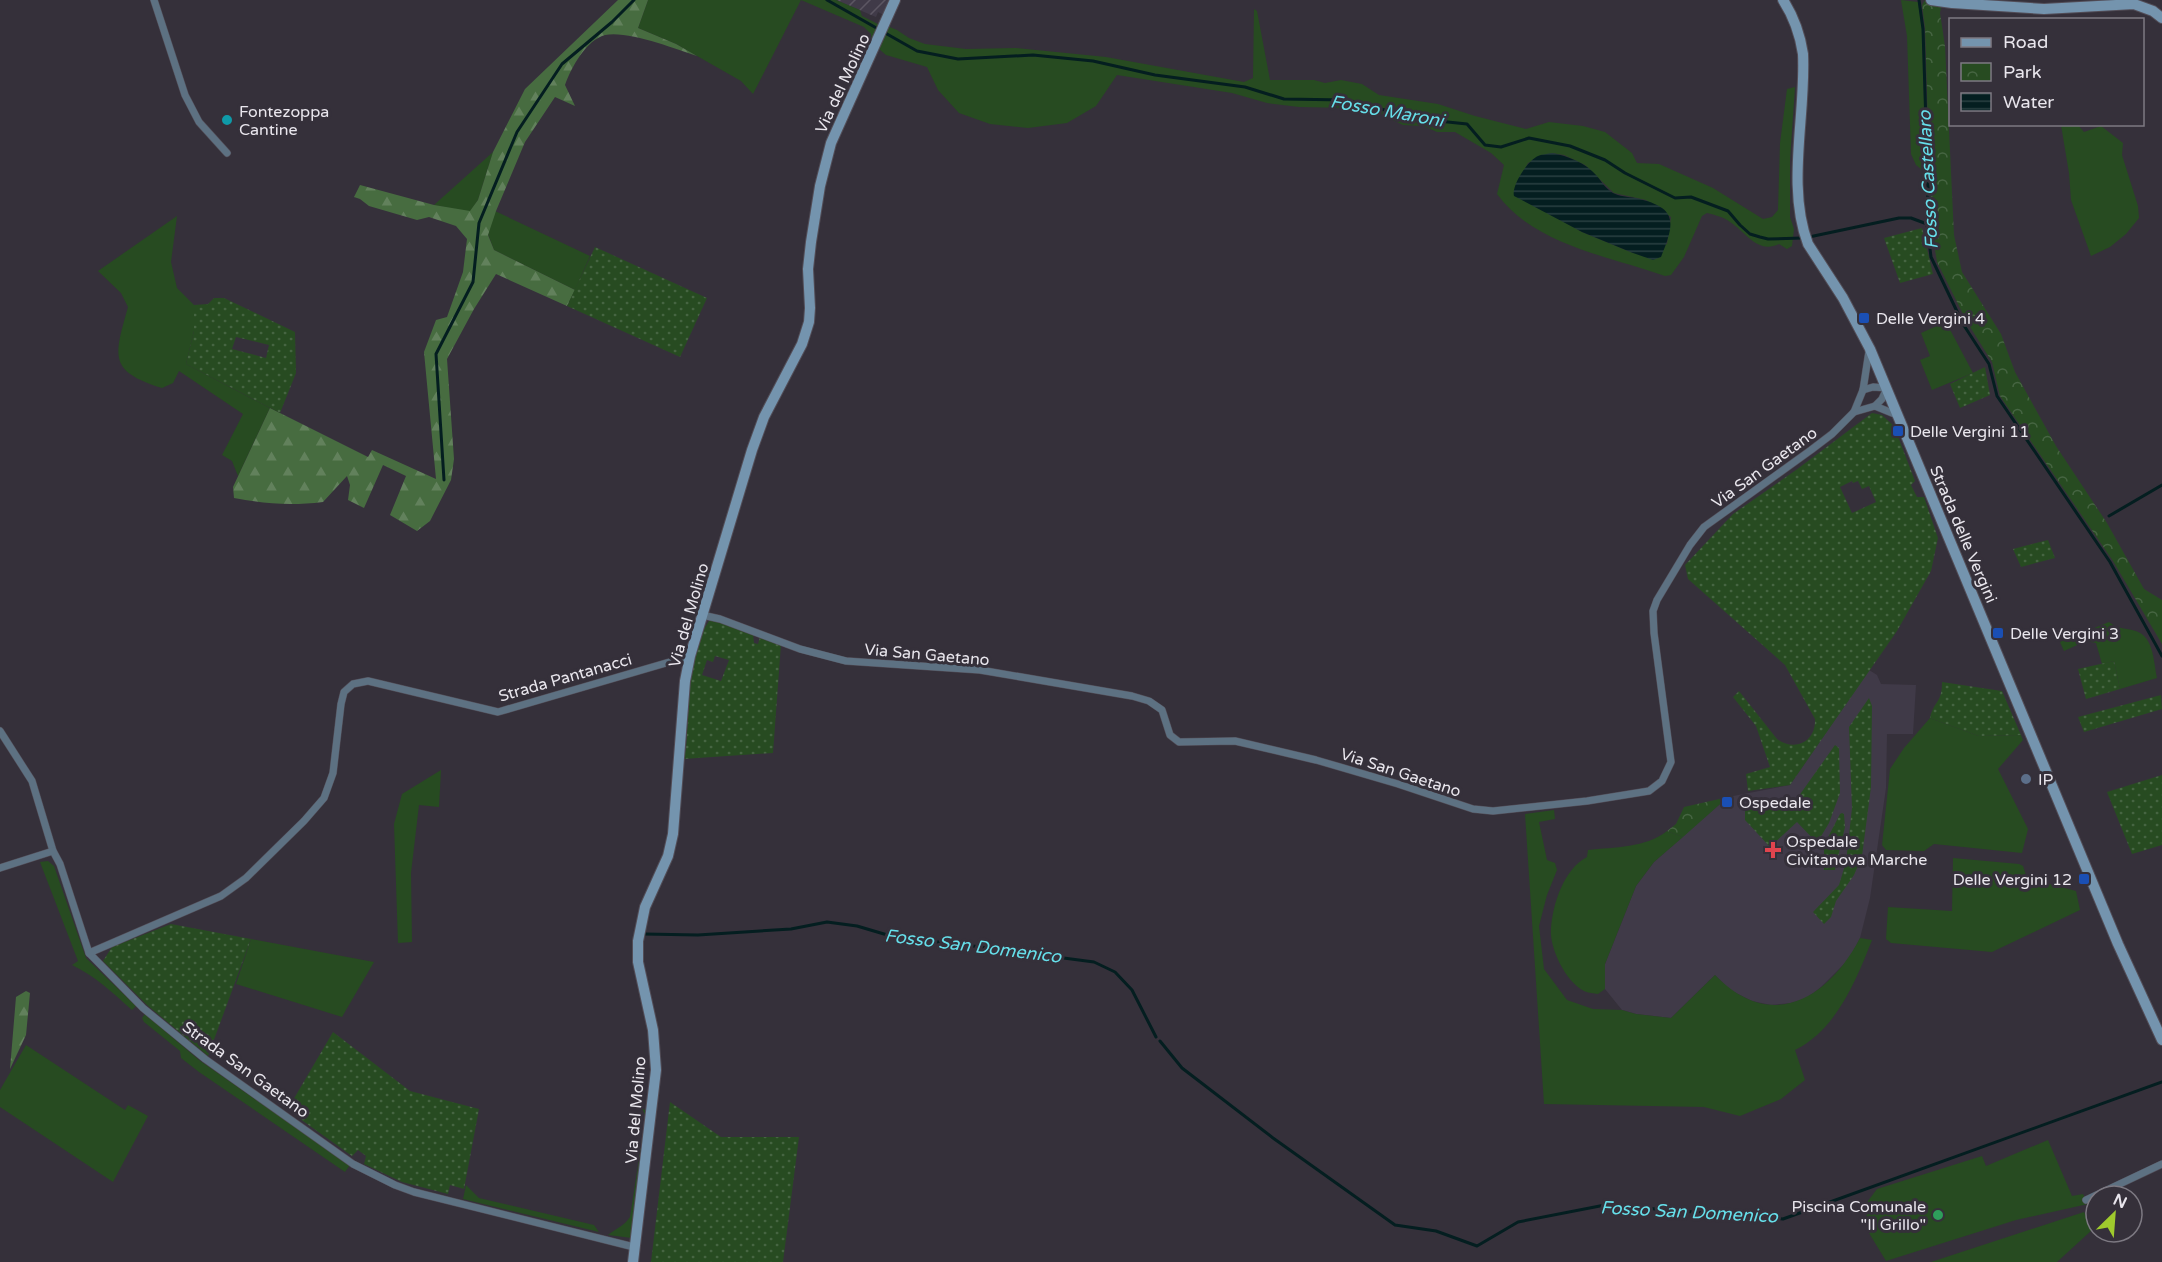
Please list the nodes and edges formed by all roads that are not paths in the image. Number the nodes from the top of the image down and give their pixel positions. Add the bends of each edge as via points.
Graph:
1 (154, 0) edge
2 (895, 0) edge
3 (1783, 0) edge
4 (1931, 0) edge
5 (2162, 18) edge
6 (226, 153) dead end
7 (1870, 349) junction
8 (1887, 388) junction
9 (1863, 390) junction
10 (1875, 406) junction
11 (1854, 412) junction
12 (1898, 416) junction
13 (702, 615) junction
14 (690, 656) junction
15 (0, 731) edge
16 (52, 851) junction
17 (0, 868) edge
18 (90, 953) junction
19 (2162, 1040) edge
20 (2162, 1164) edge
21 (2120, 1184) edge
22 (634, 1247) junction
23 (633, 1262) edge

1 - 6 street via 185,95 199,122
2 - 13 street, Via del Molino via 841,118 825,163 811,242 806,331 764,417
3 - 7 street, Strada delle Vergini via 1801,38 1803,54 1798,201 1801,223 1808,244
4 - 5 street via 2044,9 2134,4
7 - 8 street, Strada delle Vergini
7 - 9 street, Via San Gaetano
8 - 9 street
8 - 10 street
8 - 12 street, Strada delle Vergini
9 - 11 street, Via San Gaetano
10 - 11 street, Via San Gaetano
10 - 12 street
11 - 13 street, Via San Gaetano via 1832,434 1704,527 1657,600 1654,633 1671,762 1662,781 1649,791 1494,811 1473,809 1305,757 1228,740 1179,742 1170,735 1156,704 1132,696 980,670 846,661
12 - 19 street, Strada delle Vergini via 2118,944
13 - 14 street, Via del Molino
14 - 18 street, Strada Pantanacci via 498,712 369,681 353,684 344,692 341,704 330,786 304,821 234,889
14 - 22 street, Via del Molino via 673,834 668,856 645,907 638,941 656,1070
15 - 16 street, Strada San Gaetano via 32,782
16 - 17 street
16 - 18 street, Strada San Gaetano
18 - 22 street, Strada San Gaetano via 143,1008 205,1059 353,1164 414,1192
20 - 21 street
22 - 23 street, Via del Molino

